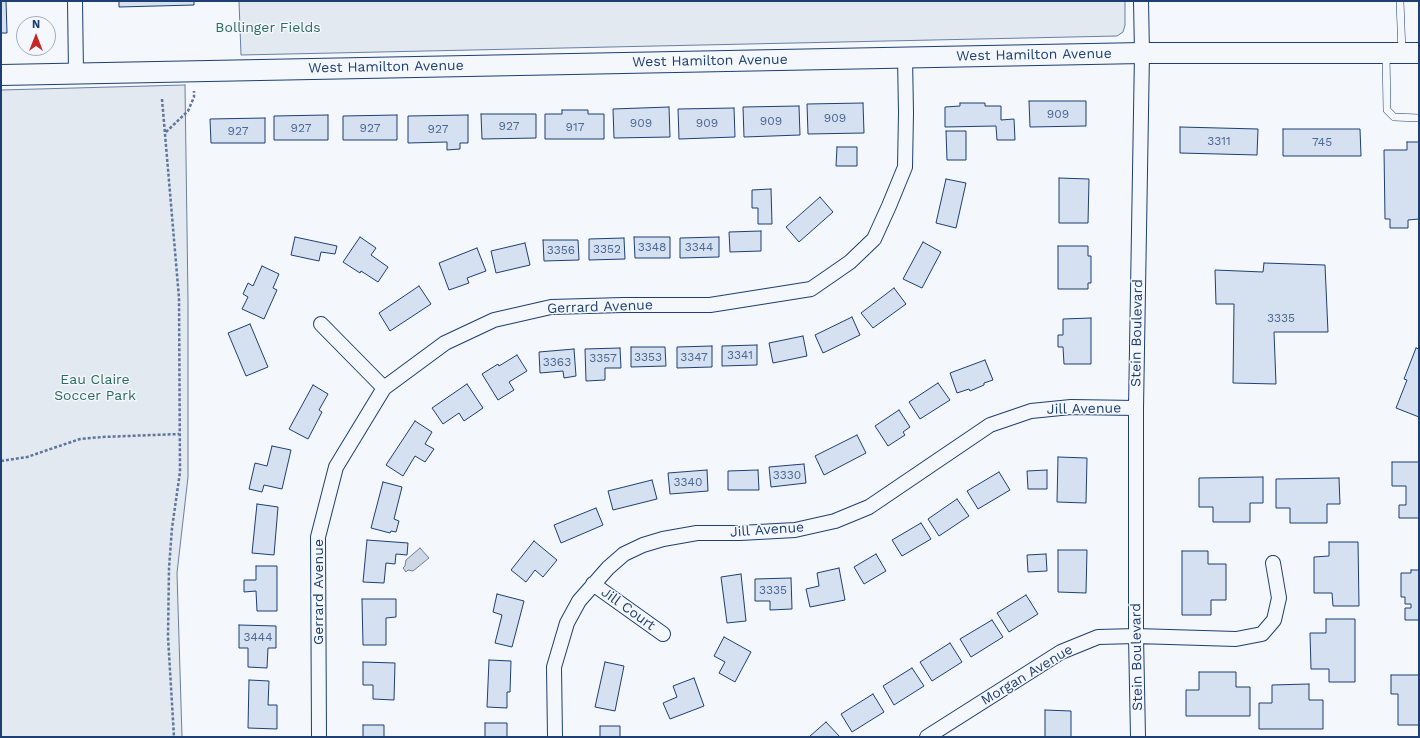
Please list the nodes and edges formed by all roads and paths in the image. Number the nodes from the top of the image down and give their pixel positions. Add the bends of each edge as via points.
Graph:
1 (76, 1) edge
2 (1141, 1) edge
3 (1400, 1) edge
4 (1142, 53) junction
5 (1402, 53) edge
6 (905, 57) junction
7 (76, 73) junction
8 (1, 75) edge
9 (194, 91) dead end
10 (162, 99) dead end
11 (1419, 118) edge
12 (166, 132) junction
13 (321, 324) dead end
14 (384, 388) junction
15 (1136, 408) junction
16 (179, 434) junction
17 (1, 461) edge
18 (1274, 563) dead end
19 (593, 584) junction
20 (663, 634) dead end
21 (1136, 636) junction
22 (174, 737) edge
23 (320, 737) edge
24 (555, 737) edge
25 (927, 737) edge
26 (1138, 737) edge

1 - 7 street
2 - 4 street, Stein Boulevard
3 - 5 lane
4 - 5 street, West Hamilton Avenue
4 - 6 street, West Hamilton Avenue
4 - 15 street, Stein Boulevard
5 - 11 lane via 1387,110 1394,118
6 - 7 street, West Hamilton Avenue
6 - 14 street, Gerrard Avenue via 905,167 874,239 850,262 811,289 710,305 551,307 494,320 446,343
7 - 8 street, West Hamilton Avenue
9 - 12 path via 188,111
10 - 12 path
12 - 16 path via 179,298
13 - 14 street
14 - 23 street, Gerrard Avenue via 336,467 318,537
15 - 19 street, Jill Avenue via 1071,407 1031,411 990,425 869,506 835,521 795,530 696,533 663,538 624,554
15 - 21 street, Stein Boulevard
16 - 17 path via 80,439 27,457
16 - 22 path via 180,472 169,568 168,636
18 - 21 street, Morgan Avenue via 1279,598 1274,620 1262,634 1236,639
19 - 20 street, Jill Court
19 - 24 street, Jill Avenue via 579,601 567,623 554,667
21 - 25 street, Morgan Avenue via 1098,637 1061,652
21 - 26 street, Stein Boulevard

